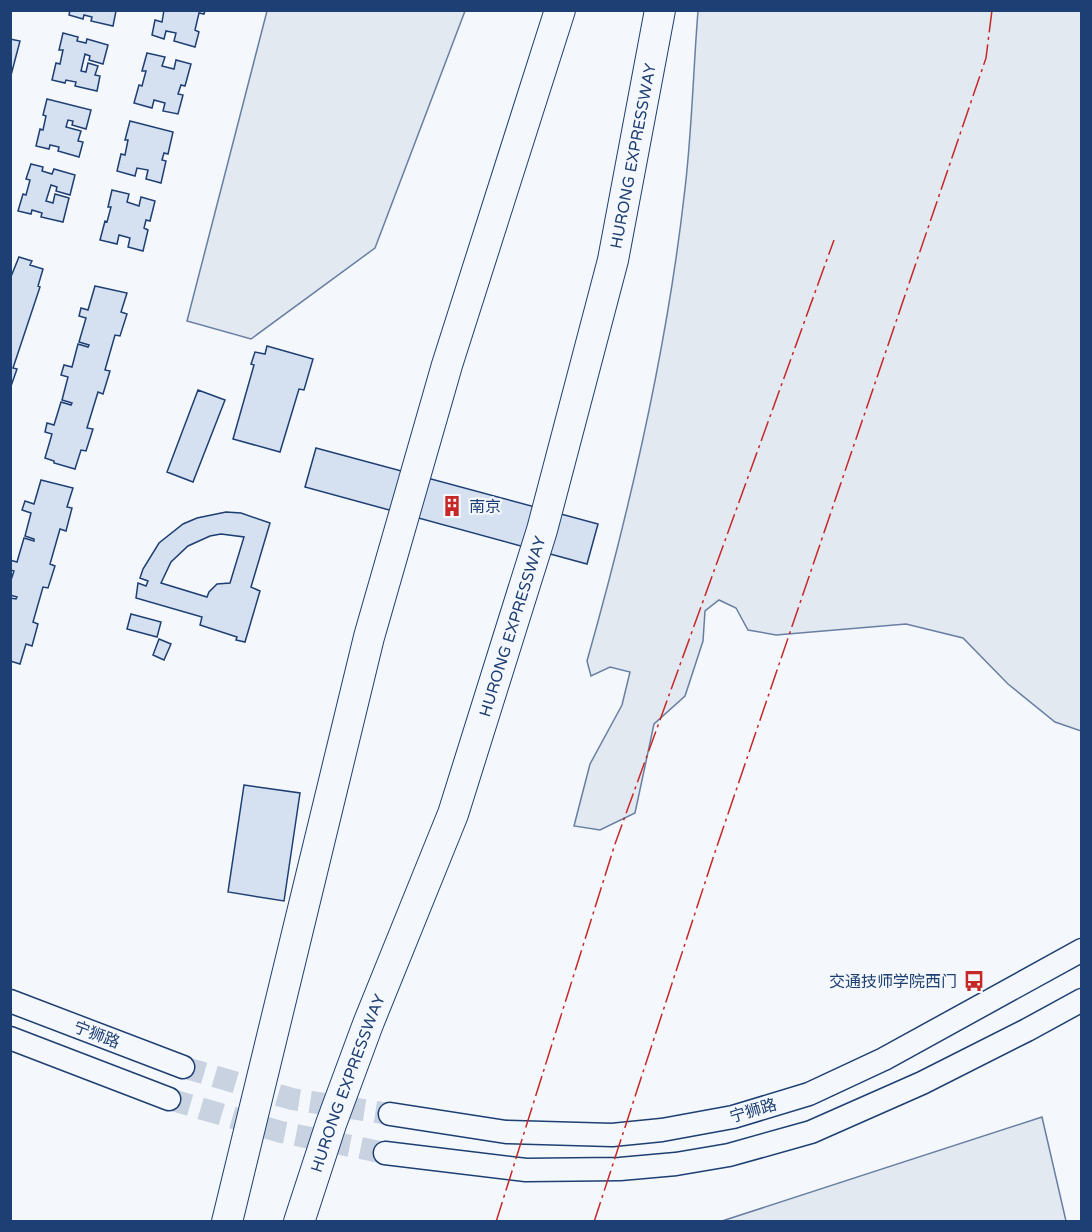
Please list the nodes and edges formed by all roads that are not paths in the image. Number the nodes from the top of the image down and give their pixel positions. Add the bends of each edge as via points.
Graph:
1 (560, 10) edge
2 (660, 10) edge
3 (1082, 950) edge
4 (1082, 1000) edge
5 (10, 1001) edge
6 (10, 1038) edge
7 (183, 1067) tunnel mouth
8 (169, 1099) tunnel mouth
9 (390, 1114) tunnel mouth
10 (385, 1153) tunnel mouth
11 (227, 1221) edge
12 (299, 1221) edge

1 - 11 highway via 447,365 369,637
2 - 12 highway, HURONG EXPRESSWAY via 613,260 542,530 453,814 368,1024
3 - 9 main road, 宁狮路 via 884,1059 809,1094 733,1117 612,1135 506,1132
4 - 10 main road via 922,1083 842,1119 729,1155 620,1169 526,1170
5 - 7 main road, 宁狮路
6 - 8 main road

